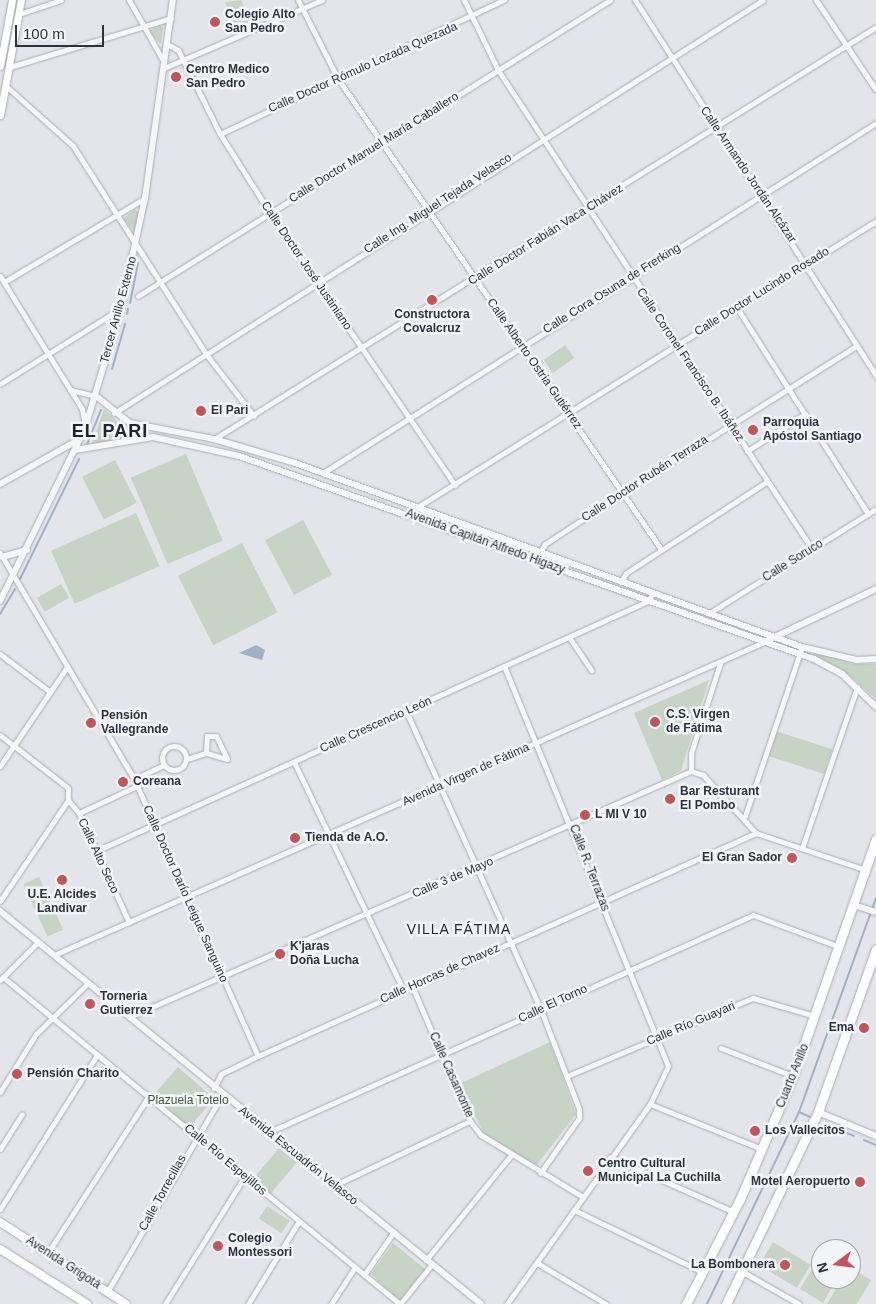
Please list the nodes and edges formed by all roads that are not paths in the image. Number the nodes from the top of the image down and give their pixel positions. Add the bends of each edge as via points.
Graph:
1 (12, 0) edge
2 (21, 0) edge
3 (61, 0) edge
4 (129, 0) edge
5 (173, 0) edge
6 (298, 0) edge
7 (322, 0) edge
8 (464, 0) edge
9 (504, 0) edge
10 (610, 0) edge
11 (635, 0) edge
12 (763, 0) edge
13 (816, 0) edge
14 (302, 9) junction
15 (18, 14) junction
16 (170, 18) junction
17 (473, 18) junction
18 (876, 27) edge
19 (144, 28) junction
20 (167, 44) junction
21 (845, 46) junction
22 (671, 58) junction
23 (183, 62) junction
24 (164, 65) junction
25 (0, 66) edge
26 (10, 67) junction
27 (498, 70) junction
28 (338, 79) junction
29 (6, 86) junction
30 (876, 90) edge
31 (0, 116) edge
32 (876, 122) edge
33 (716, 128) junction
34 (220, 134) junction
35 (542, 138) junction
36 (383, 143) junction
37 (763, 196) junction
38 (145, 198) junction
39 (429, 209) junction
40 (588, 209) junction
41 (117, 213) junction
42 (270, 214) junction
43 (875, 223) edge
44 (136, 246) junction
45 (806, 264) junction
46 (0, 276) edge
47 (632, 277) junction
48 (476, 279) junction
49 (4, 282) junction
50 (159, 283) junction
51 (316, 283) junction
52 (138, 296) dead end
53 (121, 308) junction
54 (737, 308) junction
55 (677, 344) junction
56 (523, 345) junction
57 (856, 346) junction
58 (363, 350) junction
59 (47, 354) junction
60 (206, 354) junction
61 (876, 374) edge
62 (0, 384) edge
63 (788, 388) junction
64 (70, 390) junction
65 (96, 396) junction
66 (569, 412) junction
67 (114, 413) junction
68 (804, 414) junction
69 (254, 416) junction
70 (409, 418) junction
71 (729, 425) junction
72 (85, 428) junction
73 (80, 439) junction
74 (214, 439) junction
75 (75, 450) junction
76 (747, 451) junction
77 (323, 473) junction
78 (766, 482) junction
79 (0, 484) edge
80 (455, 484) junction
81 (622, 493) junction
82 (419, 506) junction
83 (876, 509) edge
84 (438, 513) junction
85 (868, 514) junction
86 (433, 523) junction
87 (29, 548) junction
88 (661, 549) junction
89 (812, 549) junction
90 (540, 552) junction
91 (1, 555) edge
92 (15, 580) junction
93 (621, 582) junction
94 (876, 589) edge
95 (653, 593) junction
96 (0, 601) edge
97 (648, 601) junction
98 (711, 612) junction
99 (779, 636) junction
100 (569, 637) junction
101 (764, 642) junction
102 (802, 647) junction
103 (0, 654) edge
104 (799, 655) junction
105 (876, 659) edge
106 (720, 664) junction
107 (504, 666) junction
108 (68, 668) junction
109 (591, 670) dead end
110 (857, 686) junction
111 (50, 692) junction
112 (876, 707) edge
113 (406, 711) junction
114 (0, 734) edge
115 (536, 743) junction
116 (14, 745) junction
117 (206, 753) junction
118 (187, 759) junction
119 (294, 762) junction
120 (164, 765) junction
121 (0, 766) edge
122 (691, 771) junction
123 (134, 779) junction
124 (137, 786) junction
125 (441, 786) junction
126 (68, 800) junction
127 (79, 813) junction
128 (745, 816) junction
129 (154, 825) junction
130 (572, 827) junction
131 (756, 832) junction
132 (330, 837) junction
133 (876, 839) edge
134 (802, 848) junction
135 (96, 852) junction
136 (477, 869) junction
137 (866, 870) junction
138 (187, 898) junction
139 (600, 900) junction
140 (0, 901) edge
141 (854, 905) junction
142 (0, 911) edge
143 (876, 912) edge
144 (366, 915) junction
145 (129, 922) junction
146 (38, 942) junction
147 (511, 942) junction
148 (840, 947) junction
149 (876, 949) edge
150 (54, 955) junction
151 (630, 968) junction
152 (222, 977) junction
153 (2, 979) edge
154 (87, 984) junction
155 (412, 986) junction
156 (403, 990) junction
157 (541, 1010) junction
158 (817, 1016) junction
159 (51, 1017) junction
160 (129, 1017) junction
161 (658, 1038) junction
162 (721, 1048) dead end
163 (442, 1053) junction
164 (97, 1055) junction
165 (258, 1056) junction
166 (567, 1076) junction
167 (794, 1076) junction
168 (214, 1088) junction
169 (0, 1092) edge
170 (222, 1095) junction
171 (148, 1097) junction
172 (650, 1104) junction
173 (818, 1112) junction
174 (22, 1114) dead end
175 (470, 1121) junction
176 (268, 1132) junction
177 (0, 1134) edge
178 (195, 1135) junction
179 (876, 1136) edge
180 (7, 1138) junction
181 (0, 1149) edge
182 (763, 1149) junction
183 (511, 1155) junction
184 (610, 1157) junction
185 (540, 1172) junction
186 (245, 1176) junction
187 (335, 1185) junction
188 (583, 1197) junction
189 (0, 1209) edge
190 (574, 1210) junction
191 (734, 1212) junction
192 (299, 1221) junction
193 (0, 1222) edge
194 (393, 1234) junction
195 (0, 1249) edge
196 (47, 1254) junction
197 (429, 1262) junction
198 (537, 1263) junction
199 (355, 1267) junction
200 (702, 1272) junction
201 (743, 1272) junction
202 (364, 1275) junction
203 (107, 1292) junction
204 (87, 1304) edge
205 (126, 1304) edge
206 (165, 1304) edge
207 (248, 1304) edge
208 (331, 1304) edge
209 (400, 1304) edge
210 (481, 1304) edge
211 (507, 1304) edge
212 (606, 1304) edge
213 (686, 1304) edge
214 (726, 1304) edge
215 (799, 1304) edge

1 - 25 main road
2 - 15 main road
3 - 15 street
4 - 19 street
5 - 16 street, Tercer Anillo Externo
6 - 14 street, Calle Alberto Ostria Gutiérrez
7 - 14 street
8 - 17 street, Calle Coronel Francisco B. Ibáñez
9 - 17 street, Calle Doctor Rómulo Lozada Quezada
10 - 27 street, Calle Doctor Manuel María Caballero
11 - 22 street, Calle Armando Jordán Alcázar
12 - 22 street, Calle Ing. Miguel Tejada Velasco
13 - 21 street
14 - 23 street
14 - 28 street, Calle Alberto Ostria Gutiérrez
15 - 26 main road
16 - 19 street
16 - 20 street, Tercer Anillo Externo
17 - 27 street, Calle Coronel Francisco B. Ibáñez
17 - 28 street, Calle Doctor Rómulo Lozada Quezada
18 - 21 street, Calle Doctor Fabián Vaca Chávez
19 - 24 street
19 - 26 street
20 - 23 street, Calle Doctor José Justiniano via 178,50
20 - 24 street, Tercer Anillo Externo
21 - 30 street
21 - 33 street, Calle Doctor Fabián Vaca Chávez
22 - 33 street, Calle Armando Jordán Alcázar
22 - 35 street, Calle Ing. Miguel Tejada Velasco
23 - 24 street
23 - 34 street, Calle Doctor José Justiniano
24 - 38 street, Tercer Anillo Externo
26 - 29 main road
27 - 35 street, Calle Coronel Francisco B. Ibáñez
27 - 36 street, Calle Doctor Manuel María Caballero
28 - 34 street, Calle Doctor Rómulo Lozada Quezada
28 - 36 street, Calle Alberto Ostria Gutiérrez
29 - 31 main road
29 - 41 street via 73,146
32 - 37 street, Calle Cora Osuna de Frerking
33 - 37 street, Calle Armando Jordán Alcázar
33 - 40 street, Calle Doctor Fabián Vaca Chávez
34 - 42 street, Calle Doctor José Justiniano
35 - 39 street, Calle Ing. Miguel Tejada Velasco
35 - 40 street, Calle Coronel Francisco B. Ibáñez
36 - 39 street, Calle Alberto Ostria Gutiérrez
36 - 42 street, Calle Doctor Manuel María Caballero
37 - 45 street, Calle Armando Jordán Alcázar
37 - 47 street, Calle Cora Osuna de Frerking
38 - 41 street
38 - 44 street, Tercer Anillo Externo
39 - 48 street, Calle Alberto Ostria Gutiérrez
39 - 51 street, Calle Ing. Miguel Tejada Velasco
40 - 47 street, Calle Coronel Francisco B. Ibáñez
40 - 48 street, Calle Doctor Fabián Vaca Chávez
41 - 44 street
41 - 49 street
42 - 50 street, Calle Doctor Manuel María Caballero
42 - 51 street, Calle Doctor José Justiniano
43 - 45 street, Calle Doctor Lucindo Rosado
44 - 50 street
44 - 53 street, Tercer Anillo Externo
45 - 54 street, Calle Doctor Lucindo Rosado
45 - 57 street, Calle Armando Jordán Alcázar
46 - 49 street
47 - 55 street, Calle Coronel Francisco B. Ibáñez
47 - 56 street, Calle Cora Osuna de Frerking
48 - 56 street, Calle Alberto Ostria Gutiérrez
48 - 58 street, Calle Doctor Fabián Vaca Chávez
49 - 59 street
50 - 52 street, Calle Doctor Manuel María Caballero
50 - 60 street
51 - 58 street, Calle Doctor José Justiniano
51 - 60 street, Calle Ing. Miguel Tejada Velasco
53 - 59 street
53 - 65 street, Tercer Anillo Externo
54 - 55 street, Calle Doctor Lucindo Rosado
54 - 63 street
55 - 66 street, Calle Doctor Lucindo Rosado
55 - 71 street, Calle Coronel Francisco B. Ibáñez
56 - 66 street, Calle Alberto Ostria Gutiérrez
56 - 70 street, Calle Cora Osuna de Frerking
57 - 61 street, Calle Armando Jordán Alcázar
57 - 63 street, Calle Doctor Rubén Terraza
58 - 69 street, Calle Doctor Fabián Vaca Chávez
58 - 70 street, Calle Doctor José Justiniano
59 - 62 street
59 - 64 street
60 - 67 street, Calle Ing. Miguel Tejada Velasco
60 - 69 street
63 - 68 street
63 - 71 street, Calle Doctor Rubén Terraza
64 - 65 street
64 - 72 street via 82,409
65 - 67 street, Avenida Capitán Alfredo Higazy
65 - 72 street, Tercer Anillo Externo
66 - 80 street, Calle Doctor Lucindo Rosado
66 - 81 street, Calle Alberto Ostria Gutiérrez
67 - 74 street, Avenida Capitán Alfredo Higazy via 130,423
68 - 76 street
68 - 85 street
69 - 74 street, Calle Doctor Fabián Vaca Chávez
70 - 77 street, Calle Cora Osuna de Frerking
70 - 80 street, Calle Doctor José Justiniano
71 - 76 street, Calle Coronel Francisco B. Ibáñez
71 - 81 street, Calle Doctor Rubén Terraza
72 - 73 street, Tercer Anillo Externo
73 - 75 street, Tercer Anillo Externo
73 - 79 street
74 - 77 street, Avenida Capitán Alfredo Higazy
75 - 86 street, Avenida Capitán Alfredo Higazy via 153,437 209,448
75 - 87 street, Tercer Anillo Externo
76 - 78 street, Calle Coronel Francisco B. Ibáñez
77 - 82 street, Avenida Capitán Alfredo Higazy
78 - 88 street
78 - 89 street, Calle Coronel Francisco B. Ibáñez
80 - 82 street, Calle Doctor Lucindo Rosado
81 - 88 street, Calle Alberto Ostria Gutiérrez
81 - 90 street, Calle Doctor Rubén Terraza via 545,544
82 - 84 street, Avenida Capitán Alfredo Higazy
83 - 85 street, Calle Soruco
84 - 86 street
84 - 90 street, Avenida Capitán Alfredo Higazy
85 - 89 street, Calle Soruco
86 - 97 street, Avenida Capitán Alfredo Higazy
87 - 91 street via 20,555
87 - 92 street, Tercer Anillo Externo
88 - 93 street via 626,573
89 - 98 street, Calle Soruco
90 - 93 street, Avenida Capitán Alfredo Higazy
91 - 92 street, Calle Doctor Darío Leigue Sanguino
92 - 96 street, Tercer Anillo Externo
92 - 108 street, Calle Doctor Darío Leigue Sanguino
93 - 95 street, Avenida Capitán Alfredo Higazy
94 - 99 street, Avenida Virgen de Fátima
95 - 97 street
95 - 98 street, Avenida Capitán Alfredo Higazy
97 - 100 street, Calle Crescencio León
97 - 101 street, Avenida Capitán Alfredo Higazy
98 - 99 street, Avenida Capitán Alfredo Higazy
99 - 101 street, Avenida Virgen de Fátima
99 - 102 street, Avenida Capitán Alfredo Higazy
100 - 107 street, Calle Crescencio León
100 - 109 street
101 - 104 street, Avenida Capitán Alfredo Higazy
101 - 106 street, Avenida Virgen de Fátima
102 - 104 street
102 - 105 street, Avenida Capitán Alfredo Higazy via 857,660
103 - 111 street
104 - 110 street, Avenida Capitán Alfredo Higazy via 817,660
104 - 128 street
106 - 115 street, Avenida Virgen de Fátima
106 - 122 street via 691,753
107 - 113 street, Calle Crescencio León
107 - 115 street, Calle R. Terrazas
108 - 111 street
108 - 123 street, Calle Doctor Darío Leigue Sanguino
110 - 112 street, Avenida Capitán Alfredo Higazy
110 - 134 street
111 - 116 street
113 - 119 street, Calle Crescencio León
113 - 125 street
114 - 116 street, Calle Alto Seco
115 - 125 street, Avenida Virgen de Fátima
115 - 130 street, Calle R. Terrazas
116 - 121 street
116 - 126 street, Calle Alto Seco via 68,788
117 - 117 street via 219,760 227,759 225,748 212,735 204,740
117 - 118 street
118 - 120 street via 178,770
118 - 120 street via 182,748 170,747 164,753
119 - 129 street, Calle Crescencio León
119 - 132 street
120 - 123 street
122 - 128 street via 703,775
122 - 130 street, Calle 3 de Mayo
123 - 124 street, Calle Doctor Darío Leigue Sanguino
124 - 127 street
124 - 129 street, Calle Doctor Darío Leigue Sanguino
125 - 132 street, Avenida Virgen de Fátima
125 - 136 street
126 - 127 street, Calle Alto Seco
126 - 140 street
127 - 135 street, Calle Alto Seco
128 - 131 street
129 - 135 street, Calle Crescencio León
129 - 138 street, Calle Doctor Darío Leigue Sanguino
130 - 136 street, Calle 3 de Mayo
130 - 139 street, Calle R. Terrazas
131 - 134 street
131 - 139 street, Calle Horcas de Chavez
132 - 138 street, Avenida Virgen de Fátima
132 - 144 street
133 - 137 highway, Cuarto Anillo
134 - 137 street
135 - 145 street, Calle Alto Seco
136 - 144 street, Calle 3 de Mayo
136 - 147 street
137 - 141 highway, Cuarto Anillo
138 - 145 street, Avenida Virgen de Fátima
138 - 152 street, Calle Doctor Darío Leigue Sanguino
139 - 147 street, Calle Horcas de Chavez
139 - 151 street, Calle R. Terrazas
141 - 143 street
141 - 148 highway, Cuarto Anillo
142 - 146 street, Avenida Escuadrón Velasco
144 - 152 street, Calle 3 de Mayo
144 - 156 street
145 - 150 street, Avenida Virgen de Fátima
146 - 150 street, Avenida Escuadrón Velasco
146 - 153 street
147 - 155 street, Calle Horcas de Chavez
147 - 157 street
148 - 151 street, Calle El Torno via 753,916
148 - 158 highway, Cuarto Anillo
149 - 173 highway
150 - 154 street, Avenida Escuadrón Velasco
151 - 157 street, Calle El Torno
151 - 161 street, Calle R. Terrazas
152 - 160 street, Calle 3 de Mayo
152 - 165 street, Calle Doctor Darío Leigue Sanguino
153 - 159 street, Calle Río Espejillos
154 - 159 street
154 - 160 street, Avenida Escuadrón Velasco
155 - 156 street, Calle Horcas de Chavez
155 - 163 street, Calle Casamonte
156 - 165 street, Calle Horcas de Chavez
157 - 163 street, Calle El Torno
157 - 166 street
158 - 161 street, Calle Río Guayari via 756,997
158 - 167 highway, Cuarto Anillo
159 - 164 street, Calle Río Espejillos
159 - 169 street
160 - 168 street, Avenida Escuadrón Velasco
161 - 166 street, Calle Río Guayari
161 - 172 street, Calle R. Terrazas via 668,1072
162 - 167 street
163 - 175 street, Calle Casamonte
163 - 176 street, Calle El Torno
164 - 171 street, Calle Río Espejillos
164 - 189 street
165 - 168 street, Calle Horcas de Chavez via 221,1074
166 - 185 street via 579,1118
167 - 182 highway, Cuarto Anillo
168 - 170 street, Avenida Escuadrón Velasco
170 - 176 street, Avenida Escuadrón Velasco
170 - 178 street, Calle Torrecillas
171 - 178 street, Calle Río Espejillos
171 - 196 street
172 - 182 street
172 - 184 street
173 - 179 street
173 - 201 highway
174 - 180 street
175 - 183 street, Calle Casamonte via 484,1139
175 - 187 street
176 - 187 street, Avenida Escuadrón Velasco
177 - 180 street
178 - 186 street, Calle Río Espejillos
178 - 203 street, Calle Torrecillas
180 - 181 street
182 - 191 highway, Cuarto Anillo
183 - 185 street, Calle Casamonte
183 - 197 street
184 - 188 street
184 - 191 street
185 - 188 street, Calle Casamonte
186 - 192 street, Calle Río Espejillos
186 - 206 street
187 - 194 street, Avenida Escuadrón Velasco
188 - 190 street
190 - 198 street
190 - 200 street
191 - 200 highway, Cuarto Anillo
192 - 199 street, Calle Río Espejillos
192 - 207 street
193 - 196 main road, Avenida Grigotá
194 - 197 street, Avenida Escuadrón Velasco
194 - 202 street
195 - 204 main road, Avenida Grigotá
196 - 203 main road, Avenida Grigotá
197 - 209 street
197 - 210 street, Avenida Escuadrón Velasco
198 - 211 street
198 - 212 street
199 - 202 street, Calle Río Espejillos
199 - 208 street
200 - 213 highway, Cuarto Anillo
201 - 214 highway
201 - 215 street
202 - 209 street, Calle Río Espejillos
203 - 205 main road, Avenida Grigotá

